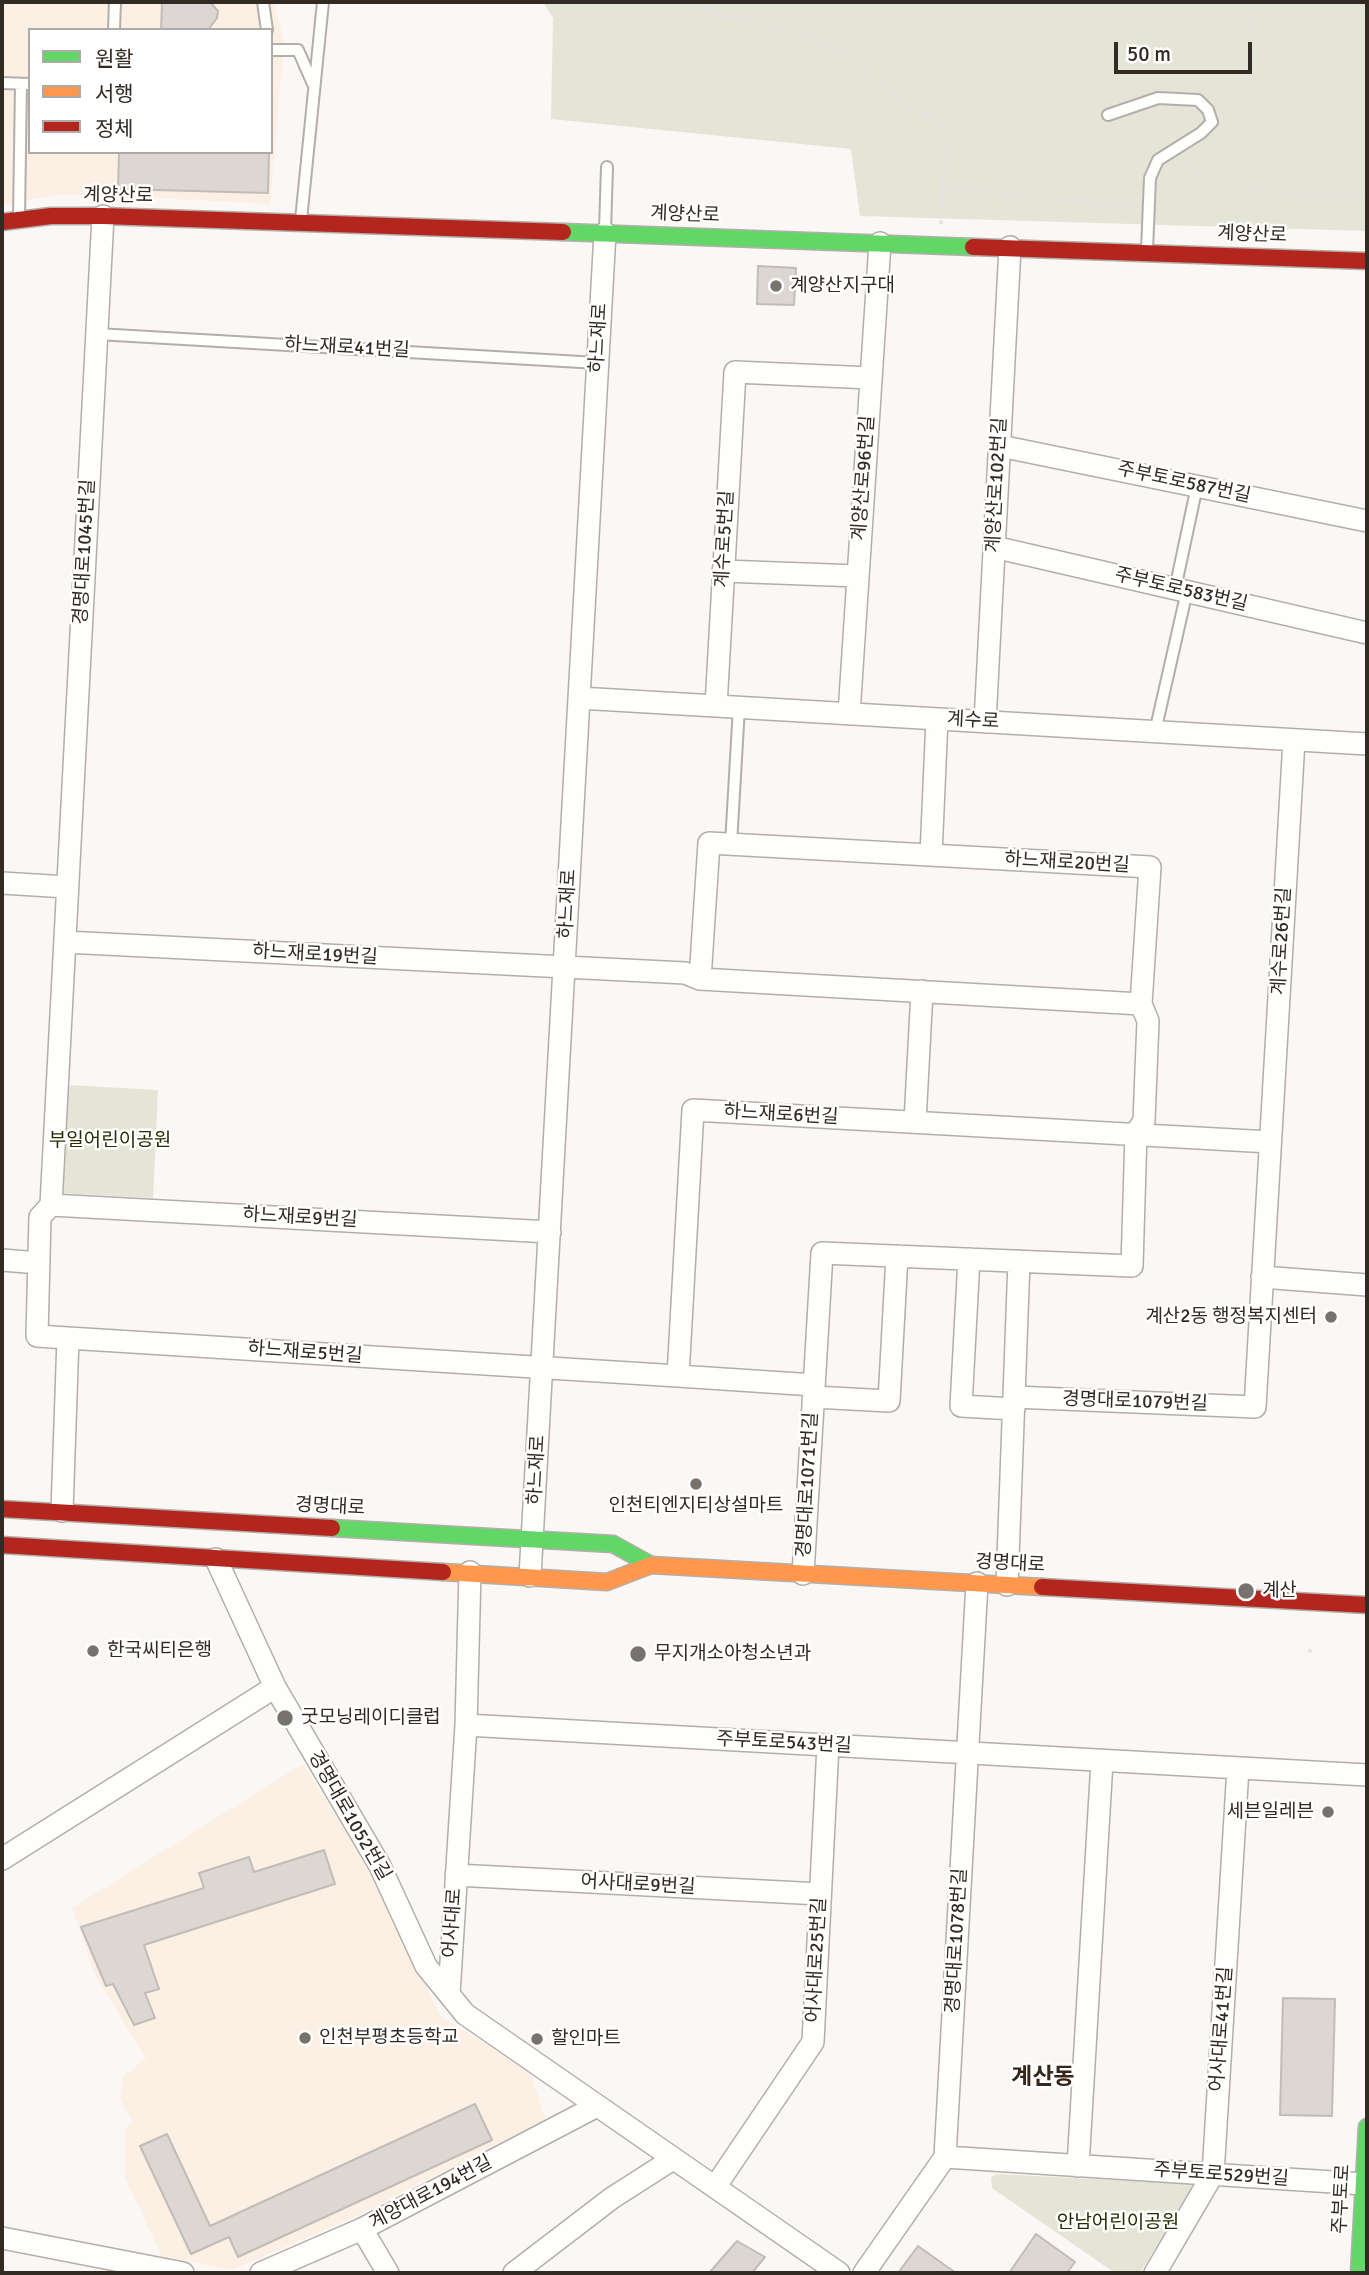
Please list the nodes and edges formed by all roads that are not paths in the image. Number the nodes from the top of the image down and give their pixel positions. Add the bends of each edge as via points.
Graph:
1 (115, 2) edge
2 (263, 2) edge
3 (323, 2) edge
4 (114, 28) edge
5 (267, 28) edge
6 (273, 50) edge
7 (2, 83) edge
8 (26, 84) edge
9 (314, 87) junction
10 (1108, 115) dead end
11 (607, 167) dead end
12 (103, 216) junction
13 (19, 220) junction
14 (2, 222) edge
15 (301, 222) junction
16 (605, 233) junction
17 (880, 243) junction
18 (1010, 247) junction
19 (1146, 252) junction
20 (1367, 261) edge
21 (97, 334) junction
22 (598, 363) junction
23 (871, 378) junction
24 (1000, 446) junction
25 (1197, 486) junction
26 (1367, 521) edge
27 (994, 547) junction
28 (723, 571) junction
29 (858, 576) junction
30 (1181, 590) junction
31 (1367, 633) edge
32 (579, 698) junction
33 (716, 706) junction
34 (739, 707) junction
35 (849, 714) junction
36 (937, 719) junction
37 (985, 722) junction
38 (1155, 732) junction
39 (1294, 740) junction
40 (1367, 744) edge
41 (731, 844) junction
42 (931, 855) junction
43 (2, 883) edge
44 (68, 887) junction
45 (65, 942) junction
46 (565, 968) junction
47 (700, 979) junction
48 (922, 991) junction
49 (1141, 1004) junction
50 (915, 1122) junction
51 (1136, 1133) junction
52 (1270, 1142) junction
53 (51, 1205) junction
54 (550, 1232) junction
55 (897, 1256) junction
56 (969, 1259) junction
57 (2, 1260) edge
58 (1020, 1261) junction
59 (39, 1263) junction
60 (1262, 1277) junction
61 (1367, 1285) edge
62 (68, 1338) junction
63 (542, 1368) junction
64 (677, 1376) junction
65 (814, 1391) junction
66 (1014, 1403) junction
67 (1255, 1407) joint
68 (2, 1509) edge
69 (62, 1511) junction
70 (533, 1539) junction
71 (2, 1545) edge
72 (216, 1559) junction
73 (651, 1565) junction
74 (470, 1572) junction
75 (803, 1574) junction
76 (530, 1576) junction
77 (977, 1583) junction
78 (1007, 1585) junction
79 (1367, 1605) edge
80 (275, 1687) junction
81 (466, 1725) junction
82 (828, 1745) junction
83 (967, 1753) junction
84 (1102, 1760) junction
85 (1238, 1768) junction
86 (1367, 1775) edge
87 (2, 1859) edge
88 (456, 1875) junction
89 (821, 1895) junction
90 (449, 1994) junction
91 (597, 2106) junction
92 (1367, 2127) edge
93 (1367, 2138) edge
94 (945, 2157) junction
95 (673, 2159) junction
96 (1078, 2166) junction
97 (1213, 2174) junction
98 (1364, 2184) junction
99 (715, 2187) junction
100 (362, 2229) junction
101 (2, 2238) edge
102 (174, 2272) edge
103 (261, 2273) edge
104 (388, 2273) edge
105 (514, 2273) edge
106 (839, 2273) edge
107 (864, 2273) edge
108 (1155, 2273) edge
109 (1359, 2273) edge

1 - 4 lane
2 - 5 lane
3 - 9 lane
6 - 9 lane via 298,50
7 - 8 lane
8 - 13 lane
9 - 15 lane
10 - 19 lane via 1158,98 1198,100 1212,122 1158,160 1150,178
11 - 16 lane
12 - 13 street, 계양산로
12 - 15 street, 계양산로
12 - 21 street, 경명대로1045번길
13 - 14 street, 계양산로
15 - 16 street, 계양산로
16 - 17 street, 계양산로
16 - 22 street, 하느재로
17 - 18 street, 계양산로
17 - 23 street, 계양산로96번길
18 - 19 street, 계양산로
18 - 24 street, 계양산로102번길
19 - 20 street, 계양산로
21 - 22 lane, 하느재로41번길
21 - 44 street, 경명대로1045번길
22 - 32 street, 하느재로
23 - 28 street, 계수로5번길 via 735,372
23 - 29 street, 계양산로96번길
24 - 25 street, 주부토로587번길
24 - 27 street, 계양산로102번길
25 - 26 street, 주부토로587번길
25 - 30 lane
27 - 30 street, 주부토로583번길
27 - 37 street, 계양산로102번길
28 - 29 street
28 - 33 street, 계수로5번길
29 - 35 street, 계양산로96번길
30 - 31 street, 주부토로583번길
30 - 38 lane
32 - 33 street, 계수로
32 - 46 street, 하느재로
33 - 34 street, 계수로
34 - 35 street, 계수로
34 - 41 lane
35 - 36 street, 계수로
36 - 37 street, 계수로
36 - 42 street
37 - 38 street, 계수로
38 - 39 street, 계수로
39 - 40 street, 계수로
39 - 52 street, 계수로26번길
41 - 42 street, 하느재로20번길
41 - 47 street via 709,843
42 - 49 street, 하느재로20번길 via 1150,867
43 - 44 street
44 - 45 street, 경명대로1045번길
45 - 46 street, 하느재로19번길
45 - 53 street, 경명대로1045번길
46 - 47 street via 685,974
46 - 54 street, 하느재로
47 - 48 street
48 - 49 street
48 - 50 street
49 - 51 street via 1148,1021 1144,1121
50 - 51 street, 하느재로6번길
50 - 64 street, 하느재로6번길 via 694,1110
51 - 52 street, 하느재로6번길
51 - 58 street via 1132,1266
52 - 60 street, 계수로26번길
53 - 54 street, 하느재로9번길
53 - 59 street, 경명대로1045번길 via 40,1217
54 - 63 street, 하느재로
55 - 56 street, 경명대로1071번길
55 - 65 street, 경명대로1071번길 via 822,1253
55 - 65 street, 경명대로1071번길 via 888,1401
56 - 58 street
56 - 66 street, 경명대로1079번길 via 961,1406
57 - 59 street
58 - 66 street
59 - 62 street, 경명대로1045번길 via 37,1336
60 - 61 street
60 - 67 street, 계수로26번길
62 - 63 street, 하느재로5번길
62 - 69 street
63 - 64 street
63 - 70 street, 하느재로
64 - 65 street
65 - 75 street, 경명대로1071번길
66 - 67 street, 경명대로1079번길
66 - 78 street
68 - 69 street, 경명대로
69 - 70 street, 경명대로
70 - 73 street, 경명대로 via 613,1544
70 - 76 street, 하느재로
71 - 72 street, 경명대로
72 - 74 street, 경명대로
72 - 80 street, 경명대로1052번길
73 - 75 street, 경명대로
73 - 76 street, 경명대로 via 607,1582
74 - 76 street, 경명대로
74 - 81 street, 어사대로
75 - 77 street, 경명대로
77 - 78 street, 경명대로
77 - 83 street, 경명대로1078번길
78 - 79 street, 경명대로
80 - 87 street
80 - 90 street, 경명대로1052번길 via 380,1866 426,1966
81 - 82 street, 주부토로543번길
81 - 88 street, 어사대로
82 - 83 street, 주부토로543번길
82 - 89 street, 어사대로25번길
83 - 84 street, 주부토로543번길
83 - 94 street, 경명대로1078번길
84 - 85 street, 주부토로543번길
84 - 96 street
85 - 86 street, 주부토로543번길
85 - 97 street, 어사대로41번길
88 - 89 street, 어사대로9번길
88 - 90 street, 어사대로
89 - 99 street, 어사대로25번길 via 813,2042
90 - 91 street via 465,2014
91 - 95 street
91 - 100 street, 계양대로194번길
92 - 93 street, 주부토로
93 - 98 street, 주부토로
94 - 96 street, 주부토로529번길
94 - 107 street
95 - 99 street
95 - 105 street via 612,2198
96 - 97 street, 주부토로529번길
97 - 98 street, 주부토로529번길
97 - 108 street, 어사대로41번길
98 - 109 street, 주부토로
99 - 106 street
100 - 103 street, 계양대로194번길
100 - 104 street
101 - 102 street

